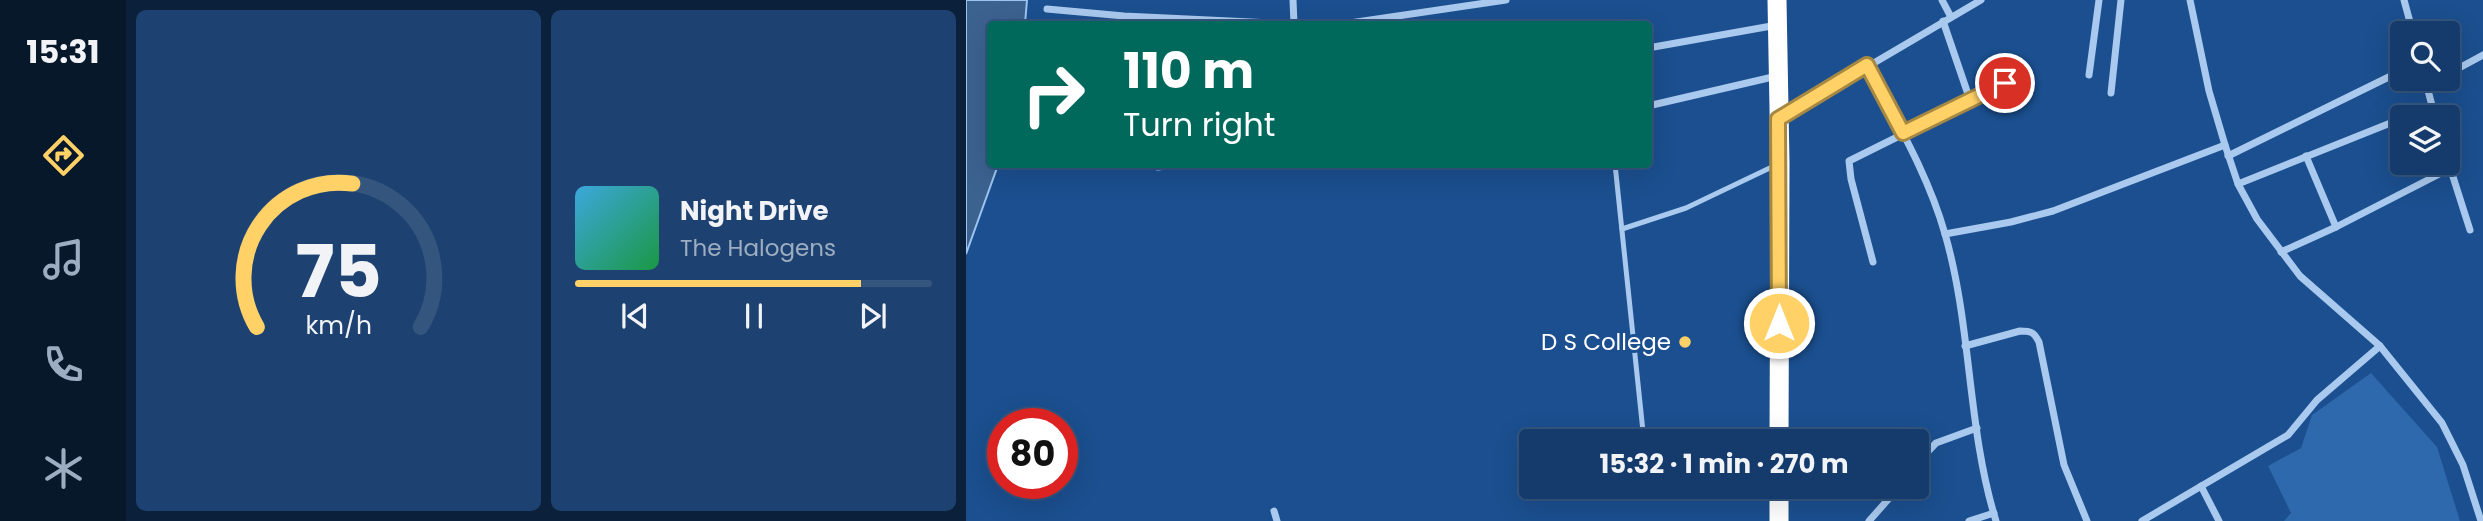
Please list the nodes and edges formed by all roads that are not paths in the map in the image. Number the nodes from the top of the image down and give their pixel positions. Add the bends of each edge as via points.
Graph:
1 (1293, 0) edge
2 (1506, 0) edge
3 (1777, 0) edge
4 (1942, 0) edge
5 (1981, 0) edge
6 (2099, 0) edge
7 (2121, 0) edge
8 (2190, 0) edge
9 (2404, 0) edge
10 (1047, 9) dead end
11 (1947, 19) junction
12 (1230, 21) edge
13 (1294, 21) edge
14 (1363, 21) edge
15 (2410, 21) edge
16 (1777, 25) junction
17 (1652, 47) edge
18 (2483, 55) edge
19 (1867, 65) junction
20 (2460, 67) edge
21 (2022, 75) dead end
22 (2089, 75) dead end
23 (1777, 76) junction
24 (2390, 76) edge
25 (2110, 93) dead end
26 (1970, 100) junction
27 (1652, 105) edge
28 (1778, 119) junction
29 (2390, 123) edge
30 (1903, 133) junction
31 (2225, 145) junction
32 (2228, 156) junction
33 (2306, 156) junction
34 (1780, 163) junction
35 (1615, 168) edge
36 (2429, 175) edge
37 (2452, 175) edge
38 (2238, 184) junction
39 (2336, 227) junction
40 (1622, 229) junction
41 (2470, 230) dead end
42 (1945, 234) junction
43 (2281, 252) junction
44 (1872, 262) dead end
45 (1965, 345) junction
46 (2380, 346) junction
47 (1977, 428) junction
48 (1643, 429) edge
49 (1779, 429) edge
50 (1929, 450) edge
51 (2201, 486) junction
52 (1779, 499) edge
53 (1890, 499) edge
54 (1274, 511) dead end
55 (1995, 517) edge
56 (1277, 521) edge
57 (1779, 521) edge
58 (1869, 521) edge
59 (1969, 521) edge
60 (2087, 521) edge
61 (2142, 521) edge
62 (2219, 521) edge
63 (2481, 521) edge

1 - 13 street
2 - 14 street
3 - 16 highway
4 - 11 street
5 - 11 street
6 - 22 street
7 - 25 street
8 - 31 street
9 - 15 street
10 - 12 street
11 - 19 street
11 - 26 street
16 - 17 street
16 - 23 highway
18 - 20 street
19 - 28 street
19 - 30 street
21 - 26 street
23 - 27 street
23 - 28 highway
24 - 32 street
26 - 30 street
28 - 34 highway
29 - 33 street
30 - 42 street
30 - 44 street via 1849,161
31 - 32 street
31 - 42 street via 2053,211
32 - 38 street
33 - 38 street
33 - 39 street
34 - 40 lane via 1686,208
34 - 49 highway
35 - 40 lane
36 - 39 street
37 - 41 street
38 - 43 street
39 - 43 street
40 - 48 lane
42 - 45 street
43 - 46 street via 2300,276
45 - 47 street
45 - 60 street via 2020,331 2035,334 2064,465
46 - 51 street via 2317,400 2288,435
46 - 63 street via 2451,438
47 - 50 street via 1936,443
47 - 55 street
51 - 61 street
51 - 62 street
52 - 57 highway
53 - 58 street
54 - 56 street
55 - 59 street

